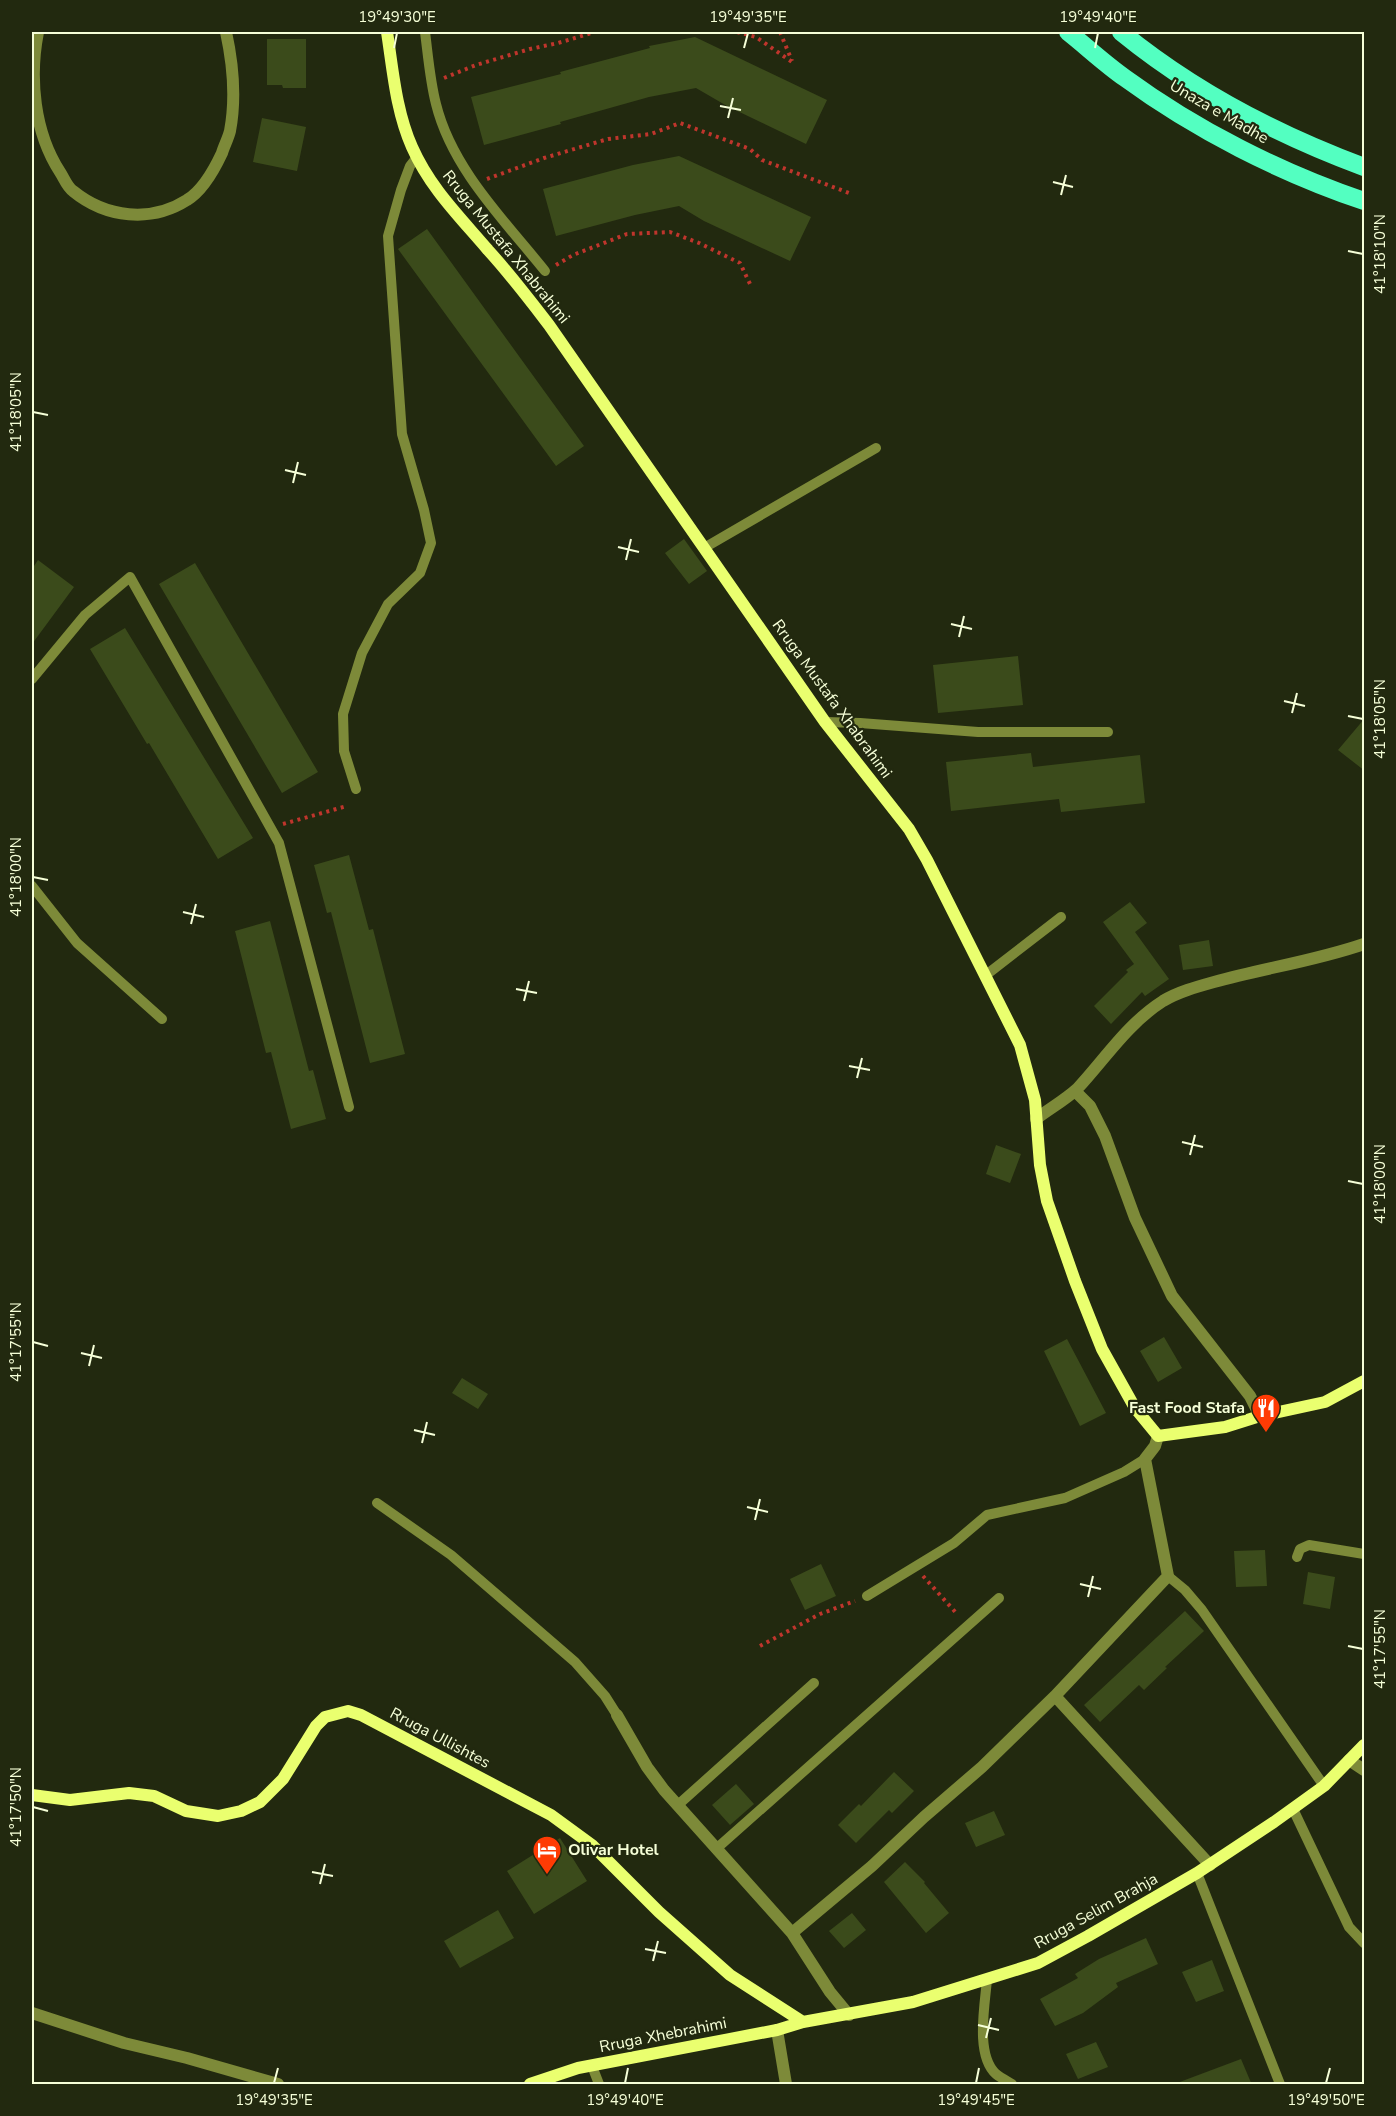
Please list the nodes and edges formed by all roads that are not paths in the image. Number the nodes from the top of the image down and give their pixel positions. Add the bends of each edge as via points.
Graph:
1 (38, 32) edge
2 (226, 32) edge
3 (387, 32) edge
4 (425, 32) edge
5 (1068, 32) edge
6 (1121, 32) edge
7 (417, 157) junction
8 (1365, 167) edge
9 (1365, 201) edge
10 (545, 271) road end
11 (876, 448) dead end
12 (704, 548) junction
13 (32, 679) edge
14 (825, 722) junction
15 (1108, 732) dead end
16 (356, 789) dead end
17 (32, 886) edge
18 (1061, 917) dead end
19 (1365, 944) edge
20 (986, 975) junction
21 (162, 1019) dead end
22 (1075, 1091) junction
23 (349, 1107) dead end
24 (1036, 1119) junction
25 (1365, 1381) edge
26 (1260, 1416) junction
27 (1158, 1436) junction
28 (1145, 1459) junction
29 (376, 1503) dead end
30 (1365, 1554) edge
31 (1297, 1557) dead end
32 (1168, 1576) junction
33 (867, 1596) road end
34 (999, 1598) dead end
35 (814, 1683) dead end
36 (1055, 1696) junction
37 (617, 1715) joint
38 (1365, 1745) edge
39 (1349, 1760) junction
40 (1365, 1770) edge
41 (1324, 1786) junction
42 (32, 1795) edge
43 (679, 1804) junction
44 (1293, 1809) junction
45 (716, 1850) junction
46 (1210, 1865) junction
47 (1197, 1873) junction
48 (792, 1933) junction
49 (1365, 1943) edge
50 (987, 1979) junction
51 (32, 2013) edge
52 (849, 2015) junction
53 (803, 2022) junction
54 (777, 2030) junction
55 (592, 2066) junction
56 (278, 2085) edge
57 (530, 2085) edge
58 (599, 2085) edge
59 (786, 2085) edge
60 (1012, 2085) edge
61 (1280, 2085) edge

1 - 2 street via 34,81 38,121 50,157 71,190 100,208 131,215 159,214 189,199 214,171 230,133 233,91
3 - 7 street, Rruga Mustafa Xhabrahimi via 400,110
4 - 10 lane via 436,104 454,150 474,182
5 - 9 highway, Unaza e Madhe via 1125,78 1215,134 1276,166
6 - 8 highway, Unaza e Madhe via 1227,104
7 - 12 street, Rruga Mustafa Xhabrahimi via 448,204 549,325
7 - 16 lane via 401,190 388,236 402,434 431,543 420,573 388,604 362,653 344,714 344,751
11 - 12 lane
12 - 14 street, Rruga Mustafa Xhabrahimi
13 - 23 lane via 85,615 130,577 279,843
14 - 15 lane via 978,732
14 - 20 street, Rruga Mustafa Xhabrahimi via 909,829
17 - 21 lane via 77,943
18 - 20 lane
19 - 22 street via 1332,956 1234,976 1165,1000 1128,1030
20 - 24 street, Rruga Mustafa Xhabrahimi via 1020,1045 1035,1100
22 - 24 street
22 - 26 street via 1090,1106 1105,1136 1136,1218 1172,1296 1250,1396
24 - 27 street, Rruga Mustafa Xhabrahimi via 1047,1201 1075,1281 1102,1349 1135,1408
25 - 26 street via 1325,1402
26 - 27 street via 1225,1427
27 - 28 street
28 - 32 street
28 - 33 lane via 1065,1498 987,1515 954,1543
29 - 37 lane via 451,1555 575,1662
30 - 31 lane via 1309,1545 1300,1549
32 - 36 street
32 - 41 lane via 1202,1610
34 - 45 lane
35 - 43 lane
36 - 46 street
36 - 48 street via 982,1767
37 - 43 street via 647,1767
38 - 39 street, Rruga Selim Brahja
39 - 40 street
39 - 41 street, Rruga Selim Brahja
41 - 44 street, Rruga Selim Brahja
42 - 53 street, Rruga Ullishtes via 70,1800 129,1793 154,1796 186,1811 218,1815 241,1811 260,1802 283,1779 325,1717 348,1711 551,1815 592,1845 730,1975
43 - 45 street
44 - 46 street, Rruga Selim Brahja
44 - 49 lane via 1349,1927
45 - 48 street
46 - 47 street, Rruga Selim Brahja
47 - 50 street, Rruga Selim Brahja via 1038,1963
47 - 61 lane
48 - 52 street
50 - 52 street, Rruga Selim Brahja via 913,2002
50 - 60 lane via 983,2038 987,2060 995,2073
51 - 56 street
52 - 53 street, Rruga Selim Brahja
53 - 54 street, Rruga Xhebrahimi
54 - 55 street, Rruga Xhebrahimi
54 - 59 street
55 - 57 street, Rruga Xhebrahimi
55 - 58 lane

